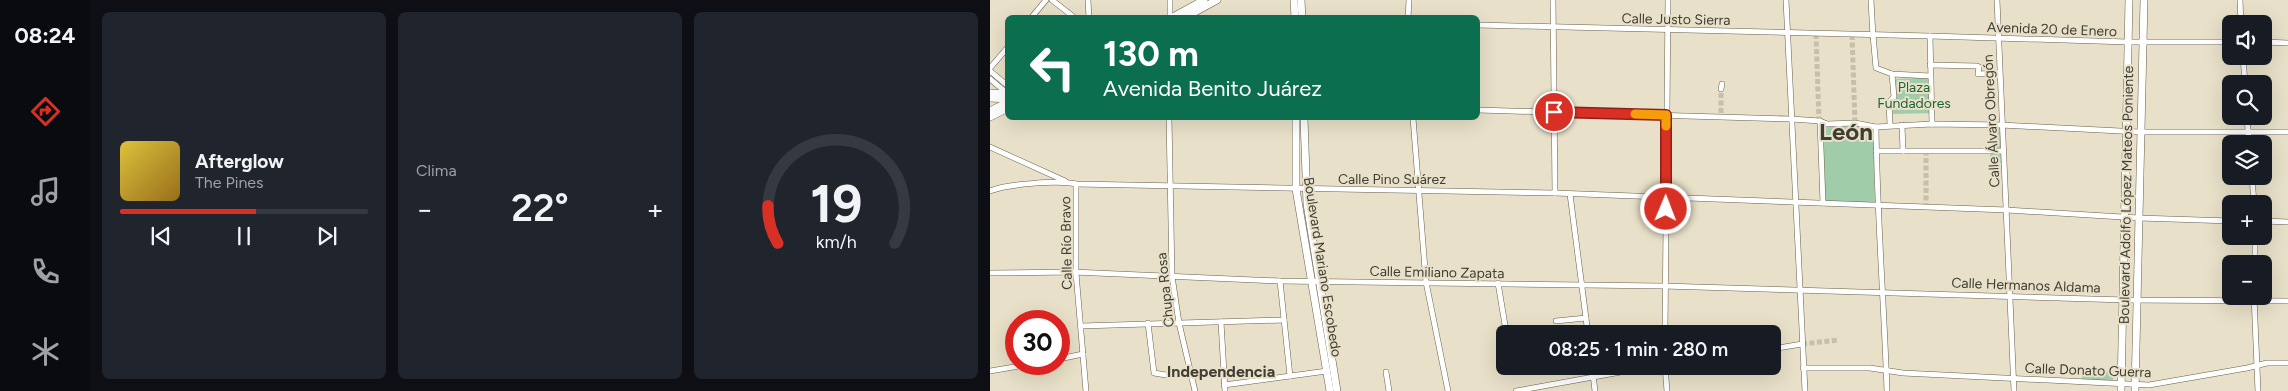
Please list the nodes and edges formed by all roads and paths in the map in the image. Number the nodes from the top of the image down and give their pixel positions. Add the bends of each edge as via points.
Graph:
1 (1046, 0) edge
2 (1052, 0) edge
3 (1088, 0) edge
4 (1170, 0) edge
5 (1204, 0) edge
6 (1217, 0) edge
7 (1293, 0) edge
8 (1302, 0) edge
9 (1409, 0) edge
10 (1553, 0) edge
11 (1668, 0) edge
12 (1786, 0) edge
13 (1872, 0) edge
14 (1997, 0) edge
15 (2129, 0) edge
16 (2144, 0) edge
17 (2240, 0) edge
18 (1198, 14) edge
19 (1034, 15) edge
20 (1071, 15) edge
21 (1088, 15) edge
22 (1170, 15) edge
23 (1176, 15) edge
24 (1293, 15) edge
25 (1303, 15) edge
26 (1408, 15) edge
27 (2241, 15) edge
28 (1480, 25) edge
29 (1553, 27) junction
30 (1667, 30) junction
31 (1788, 33) junction
32 (1930, 36) junction
33 (1874, 38) junction
34 (1998, 39) junction
35 (2128, 42) junction
36 (2222, 42) edge
37 (2272, 42) edge
38 (2143, 43) junction
39 (2288, 43) edge
40 (1005, 51) edge
41 (1930, 65) junction
42 (990, 69) edge
43 (1999, 73) junction
44 (1892, 74) junction
45 (1930, 76) junction
46 (990, 78) edge
47 (1005, 83) edge
48 (1005, 92) edge
49 (990, 93) edge
50 (1005, 94) edge
51 (990, 98) edge
52 (1005, 100) edge
53 (1005, 102) edge
54 (1005, 110) edge
55 (1480, 110) edge
56 (990, 111) edge
57 (1554, 112) junction
58 (1666, 115) junction
59 (990, 117) edge
60 (1791, 118) junction
61 (1169, 120) edge
62 (1296, 120) edge
63 (1304, 120) edge
64 (1413, 120) edge
65 (1820, 121) junction
66 (1932, 124) junction
67 (1890, 125) junction
68 (1902, 125) junction
69 (2001, 125) junction
70 (2248, 125) edge
71 (1876, 126) junction
72 (2126, 131) junction
73 (2140, 132) junction
74 (2248, 132) junction
75 (2288, 132) edge
76 (2248, 135) edge
77 (990, 147) edge
78 (2003, 150) junction
79 (1876, 151) junction
80 (1903, 151) junction
81 (1066, 182) junction
82 (1076, 184) junction
83 (1170, 184) junction
84 (1305, 189) junction
85 (990, 190) edge
86 (1296, 190) junction
87 (1419, 190) junction
88 (1555, 193) junction
89 (1570, 194) junction
90 (1666, 198) junction
91 (1796, 201) junction
92 (1823, 203) junction
93 (1877, 205) junction
94 (2007, 210) junction
95 (2125, 218) junction
96 (2138, 218) junction
97 (2222, 221) edge
98 (2272, 221) edge
99 (2288, 222) edge
100 (1076, 272) junction
101 (990, 274) edge
102 (1172, 276) junction
103 (1280, 281) junction
104 (1310, 281) junction
105 (1318, 282) junction
106 (1426, 282) junction
107 (1498, 283) junction
108 (1581, 285) junction
109 (1664, 286) junction
110 (1799, 291) junction
111 (1884, 292) junction
112 (2010, 296) junction
113 (2222, 299) edge
114 (2123, 300) junction
115 (2136, 300) junction
116 (2272, 300) edge
117 (2288, 301) edge
118 (2254, 305) edge
119 (1586, 318) junction
120 (1284, 320) junction
121 (1556, 321) dead end
122 (1179, 322) junction
123 (1221, 322) junction
124 (1148, 323) junction
125 (1505, 325) edge
126 (1587, 325) edge
127 (1664, 325) edge
128 (1081, 326) junction
129 (1802, 344) junction
130 (1781, 348) edge
131 (1083, 354) junction
132 (1070, 357) edge
133 (2288, 363) edge
134 (2256, 366) junction
135 (1005, 368) edge
136 (1803, 368) junction
137 (1887, 370) junction
138 (990, 371) edge
139 (1327, 371) junction
140 (1191, 372) junction
141 (1386, 372) dead end
142 (1593, 375) edge
143 (1608, 375) edge
144 (1666, 375) edge
145 (1290, 376) junction
146 (1593, 378) junction
147 (2014, 379) junction
148 (1225, 388) edge
149 (2121, 388) edge
150 (2135, 388) edge
151 (2149, 388) edge
152 (1086, 391) edge
153 (1195, 391) edge
154 (1330, 391) edge
155 (1337, 391) edge
156 (1389, 391) edge
157 (1448, 391) edge
158 (1516, 391) edge
159 (1595, 391) edge
160 (1667, 391) edge
161 (1804, 391) edge
162 (1888, 391) edge
163 (2014, 391) edge
164 (2258, 391) edge

1 - 19 street
2 - 20 street
3 - 21 street
4 - 22 street
5 - 23 main road
6 - 18 main road
7 - 24 main road
8 - 25 main road
9 - 26 street
10 - 29 street
11 - 30 street
12 - 31 street
13 - 33 street
14 - 34 street, Calle Álvaro Obregón
15 - 35 main road, Boulevard Adolfo López Mateos Poniente
16 - 38 main road, Boulevard Adolfo López Mateos Poniente
17 - 27 street
28 - 29 street, Calle Justo Sierra
29 - 30 street, Calle Justo Sierra
29 - 57 street
30 - 31 street, Calle Justo Sierra
30 - 58 street
31 - 33 street, Calle Justo Sierra
31 - 60 street
32 - 33 street, Avenida 20 de Enero
32 - 34 street, Avenida 20 de Enero
32 - 41 street
33 - 44 street via 1873,67
34 - 35 street, Avenida 20 de Enero
34 - 43 street, Calle Álvaro Obregón
35 - 38 street, Avenida 20 de Enero
35 - 72 main road, Boulevard Adolfo López Mateos Poniente
36 - 38 street, Avenida 20 de Enero
37 - 39 street
38 - 73 main road, Boulevard Adolfo López Mateos Poniente
40 - 42 street
41 - 43 street via 1977,66 1978,74
41 - 45 street
42 - 47 street
43 - 69 street, Calle Álvaro Obregón
44 - 45 street
44 - 67 street via 1894,97 1889,102
45 - 66 street
46 - 48 street
49 - 50 main road
51 - 52 main road
53 - 56 main road
54 - 59 main road
55 - 57 street
57 - 58 street
57 - 88 street
58 - 60 street
58 - 90 street
60 - 65 street
60 - 91 street
61 - 83 street, Chupa Rosa
62 - 86 main road, Boulevard Mariano Escobedo
63 - 84 main road, Boulevard Mariano Escobedo
64 - 87 street
65 - 71 street
65 - 92 street
66 - 68 street
66 - 69 street
67 - 68 street
67 - 71 street
68 - 80 street
69 - 72 street
69 - 78 street, Calle Álvaro Obregón
70 - 74 street
71 - 79 street
72 - 73 street
72 - 95 main road, Boulevard Adolfo López Mateos Poniente
73 - 74 street
73 - 96 main road, Boulevard Adolfo López Mateos Poniente
74 - 75 street
74 - 76 street
77 - 81 street
78 - 80 street
78 - 94 street, Calle Álvaro Obregón
79 - 80 street
79 - 93 street
81 - 82 street, Calle Pino Suárez
81 - 85 street, Calle Pino Suárez via 1008,185
82 - 83 street, Calle Pino Suárez
82 - 100 street, Calle Río Bravo
83 - 86 street, Calle Pino Suárez
83 - 102 street, Chupa Rosa
84 - 86 street, Calle Pino Suárez
84 - 87 street, Calle Pino Suárez
84 - 105 main road, Boulevard Mariano Escobedo
86 - 104 main road, Boulevard Mariano Escobedo
87 - 88 street, Calle Pino Suárez
87 - 106 street
88 - 89 street, Calle Pino Suárez
89 - 90 street, Calle Pino Suárez
89 - 108 street
90 - 91 street, Calle Pino Suárez
90 - 109 street
91 - 92 street, Calle Pino Suárez
91 - 110 street
92 - 93 street, Calle Pino Suárez
93 - 94 street, Calle Pino Suárez
93 - 111 street
94 - 95 street, Calle Pino Suárez
94 - 112 street, Calle Álvaro Obregón
95 - 96 street, Calle Pino Suárez
95 - 114 main road, Boulevard Adolfo López Mateos Poniente
96 - 97 street, Calle Pino Suárez
96 - 115 main road, Boulevard Adolfo López Mateos Poniente
98 - 99 street
100 - 101 street, Calle Emiliano Zapata
100 - 102 street, Calle Emiliano Zapata
100 - 128 street, Calle Río Bravo
102 - 103 street, Calle Emiliano Zapata
102 - 122 street, Chupa Rosa
103 - 104 street, Calle Emiliano Zapata
103 - 120 street
104 - 105 street, Calle Emiliano Zapata
104 - 139 main road, Boulevard Mariano Escobedo
105 - 106 street, Calle Emiliano Zapata
105 - 155 main road, Boulevard Mariano Escobedo
106 - 107 street, Calle Emiliano Zapata
106 - 157 street
107 - 108 street, Calle Emiliano Zapata
107 - 125 street
108 - 109 street, Calle Emiliano Zapata
108 - 119 street
109 - 110 street, Calle Emiliano Zapata
109 - 127 street
110 - 111 street, Calle Emiliano Zapata
110 - 129 street
111 - 112 street, Calle Hermanos Aldama
111 - 137 street
112 - 114 street, Calle Hermanos Aldama
112 - 147 street, Calle Álvaro Obregón
113 - 115 street, Calle Hermanos Aldama
114 - 115 street, Calle Hermanos Aldama
114 - 149 main road, Boulevard Adolfo López Mateos Poniente
115 - 150 main road, Boulevard Adolfo López Mateos Poniente
116 - 117 street, Calle Hermanos Aldama
118 - 134 street
119 - 121 street
119 - 126 street
120 - 123 street
120 - 145 street
122 - 123 street
122 - 124 street
122 - 140 street, Chupa Rosa
123 - 148 street
124 - 128 street
124 - 140 street via 1154,373
128 - 131 street, Calle Río Bravo
129 - 130 street
129 - 136 street
131 - 132 street
131 - 152 street, Calle Río Bravo
133 - 134 street, Calle Donato Guerra
134 - 151 street, Calle Donato Guerra
134 - 164 street
135 - 138 street
136 - 137 street, Calle Donato Guerra
136 - 161 street
137 - 147 street, Calle Donato Guerra
137 - 162 street
139 - 145 street
139 - 154 main road, Boulevard Mariano Escobedo
140 - 153 street, Chupa Rosa
141 - 156 street
142 - 146 street
143 - 146 street
144 - 160 street
145 - 148 street
146 - 158 street
146 - 159 street
147 - 149 street, Calle Donato Guerra via 2052,379
147 - 163 street, Calle Álvaro Obregón
149 - 150 street, Calle Donato Guerra
150 - 151 street, Calle Donato Guerra

